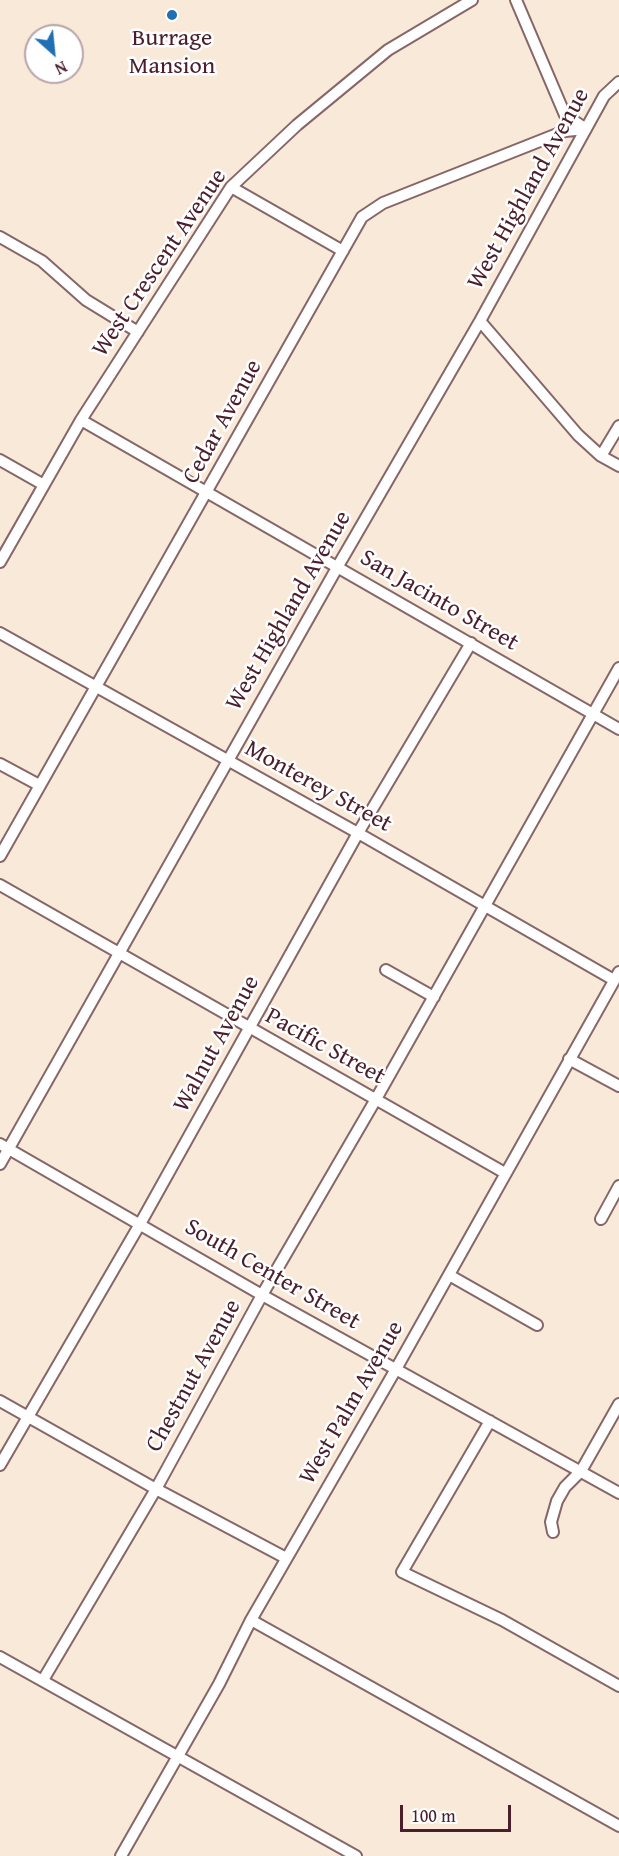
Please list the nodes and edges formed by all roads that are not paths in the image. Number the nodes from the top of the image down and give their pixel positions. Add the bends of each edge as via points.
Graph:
1 (472, 0) edge
2 (516, 0) edge
3 (619, 82) edge
4 (586, 129) junction
5 (231, 187) junction
6 (0, 237) edge
7 (343, 251) junction
8 (480, 321) junction
9 (138, 332) junction
10 (81, 420) junction
11 (619, 426) edge
12 (601, 456) junction
13 (0, 459) edge
14 (619, 466) edge
15 (44, 485) junction
16 (207, 493) junction
17 (0, 561) edge
18 (338, 566) junction
19 (0, 633) edge
20 (471, 643) junction
21 (619, 668) edge
22 (95, 687) junction
23 (592, 714) junction
24 (619, 729) edge
25 (228, 761) junction
26 (0, 764) edge
27 (39, 785) junction
28 (358, 833) junction
29 (0, 856) edge
30 (0, 885) edge
31 (486, 906) junction
32 (120, 954) junction
33 (386, 970) dead end
34 (617, 976) edge
35 (434, 997) junction
36 (250, 1028) junction
37 (569, 1059) junction
38 (619, 1086) edge
39 (376, 1100) junction
40 (4, 1146) edge
41 (0, 1164) edge
42 (505, 1173) junction
43 (619, 1186) edge
44 (601, 1218) dead end
45 (140, 1224) junction
46 (449, 1275) junction
47 (262, 1295) junction
48 (537, 1325) dead end
49 (396, 1369) junction
50 (0, 1401) edge
51 (619, 1404) edge
52 (27, 1417) junction
53 (489, 1421) junction
54 (0, 1465) edge
55 (581, 1471) junction
56 (156, 1489) junction
57 (619, 1493) edge
58 (553, 1532) dead end
59 (286, 1558) junction
60 (251, 1620) junction
61 (0, 1657) edge
62 (44, 1680) junction
63 (619, 1686) edge
64 (177, 1756) junction
65 (619, 1826) edge
66 (121, 1856) edge
67 (356, 1856) edge

1 - 5 street, West Crescent Avenue via 388,50 297,125
2 - 4 street via 565,115
3 - 4 street, West Highland Avenue via 604,96
4 - 7 street, Cedar Avenue via 565,131 383,203 362,217
4 - 8 street, West Highland Avenue
5 - 7 street
5 - 9 street, West Crescent Avenue
6 - 9 street via 42,261 86,300
7 - 16 street, Cedar Avenue
8 - 12 street
8 - 18 street, West Highland Avenue
9 - 10 street, West Crescent Avenue
10 - 15 street, West Crescent Avenue
10 - 16 street, San Jacinto Street
11 - 12 street
12 - 14 street
13 - 15 street
15 - 17 street, West Crescent Avenue
16 - 18 street, San Jacinto Street
16 - 22 street, Cedar Avenue
18 - 20 street, San Jacinto Street
18 - 25 street, West Highland Avenue
19 - 22 street, Monterey Street
20 - 23 street, San Jacinto Street
20 - 28 street, Walnut Avenue
21 - 23 street, Chestnut Avenue
22 - 25 street, Monterey Street
22 - 27 street, Cedar Avenue
23 - 24 street, San Jacinto Street
23 - 31 street, Chestnut Avenue
25 - 28 street, Monterey Street
25 - 32 street, West Highland Avenue
26 - 27 street
27 - 29 street, Cedar Avenue
28 - 31 street, Monterey Street
28 - 36 street, Walnut Avenue
30 - 32 street, Pacific Street
31 - 34 street, Monterey Street
31 - 35 street, Chestnut Avenue
32 - 36 street, Pacific Street
32 - 40 street, West Highland Avenue
33 - 35 street
34 - 37 street, West Palm Avenue
35 - 39 street, Chestnut Avenue
36 - 39 street, Pacific Street
36 - 45 street, Walnut Avenue
37 - 38 street
37 - 42 street, West Palm Avenue
39 - 42 street, Pacific Street
39 - 47 street, Chestnut Avenue
40 - 41 street, West Highland Avenue
40 - 45 street, South Center Street
42 - 46 street, West Palm Avenue
43 - 44 street
45 - 47 street, South Center Street
45 - 52 street, Walnut Avenue
46 - 48 street
46 - 49 street, West Palm Avenue
47 - 49 street, South Center Street
47 - 56 street, Chestnut Avenue
49 - 53 street, South Center Street
49 - 59 street, West Palm Avenue
50 - 52 street
51 - 55 street
52 - 54 street, Walnut Avenue
52 - 56 street
53 - 55 street, South Center Street
53 - 63 street via 402,1572 502,1620
55 - 57 street, South Center Street
55 - 58 street via 557,1501 551,1522
56 - 59 street
56 - 62 street, Chestnut Avenue
59 - 60 street, West Palm Avenue
60 - 64 street, West Palm Avenue
60 - 65 street
61 - 62 street
62 - 64 street
64 - 66 street, West Palm Avenue
64 - 67 street

